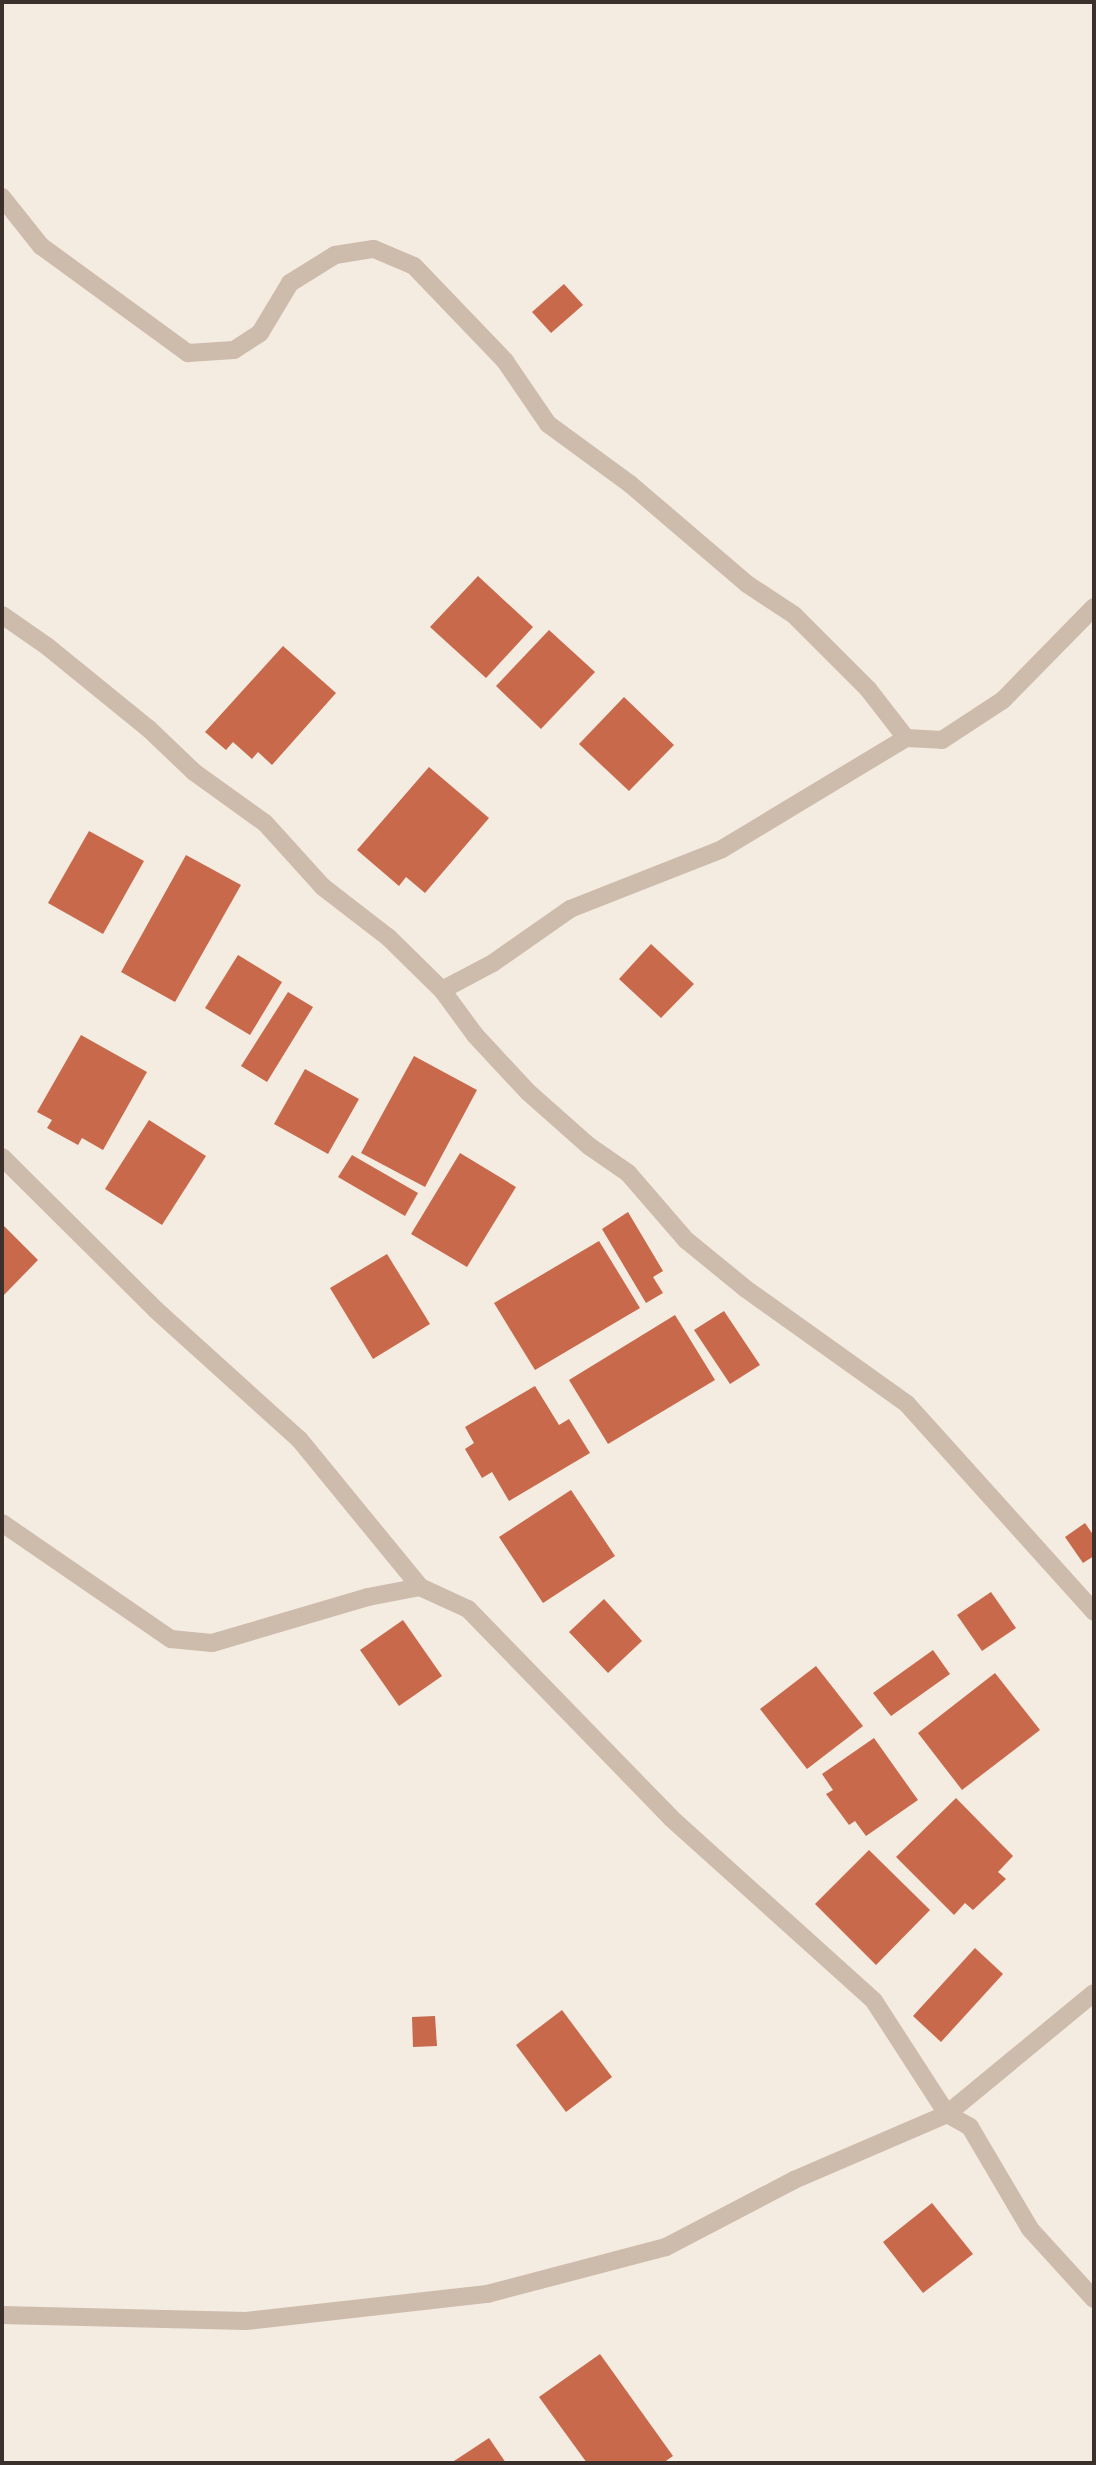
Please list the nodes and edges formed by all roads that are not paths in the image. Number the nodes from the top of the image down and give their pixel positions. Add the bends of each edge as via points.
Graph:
1 (2, 197) edge
2 (1094, 607) edge
3 (2, 615) edge
4 (906, 738) junction
5 (442, 990) junction
6 (2, 1157) edge
7 (2, 1523) edge
8 (420, 1587) junction
9 (1094, 1612) edge
10 (1094, 1993) edge
11 (947, 2114) junction
12 (1094, 2299) edge
13 (2, 2315) edge

1 - 4 street via 41,246 188,353 233,350 260,333 290,283 335,255 374,249 414,266 505,361 548,424 630,484 747,584 794,615 868,688
2 - 4 street via 1003,700 942,740
3 - 5 street via 149,729 194,772 265,823 323,887 372,924
4 - 5 street via 722,849 570,909 493,964
5 - 9 street via 475,1035 528,1092 589,1146 628,1173 686,1240 746,1289 907,1404
6 - 8 street via 156,1310 299,1439
7 - 8 street via 171,1639 212,1643 368,1597
8 - 11 street via 468,1609 671,1818 874,2001
10 - 11 street
11 - 12 street via 970,2127 1030,2229
11 - 13 street via 794,2180 666,2247 487,2294 246,2320

